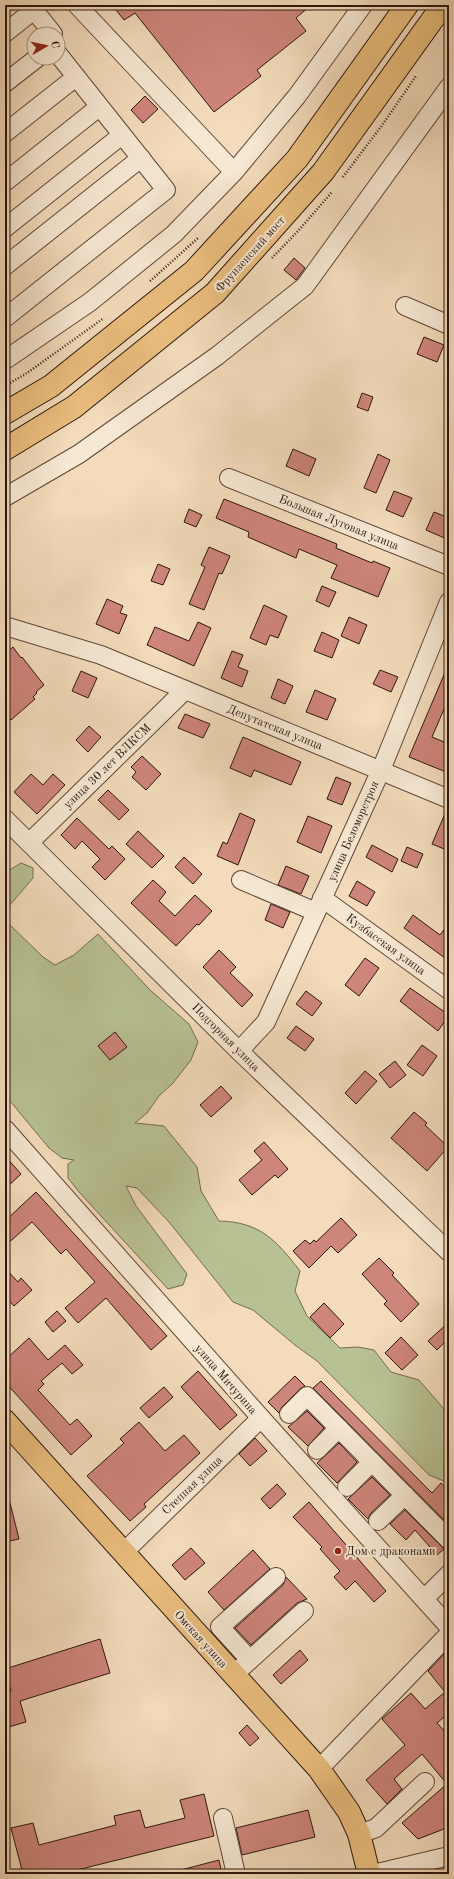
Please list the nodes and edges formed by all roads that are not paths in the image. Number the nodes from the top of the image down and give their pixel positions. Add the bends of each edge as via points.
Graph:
1 (77, 5) edge
2 (363, 5) edge
3 (407, 5) edge
4 (443, 5) edge
5 (32, 8) edge
6 (47, 26) edge
7 (5, 34) edge
8 (66, 64) edge
9 (27, 66) edge
10 (76, 77) junction
11 (5, 83) edge
12 (449, 87) edge
13 (100, 107) junction
14 (5, 133) edge
15 (122, 135) junction
16 (140, 158) junction
17 (234, 172) junction
18 (5, 182) edge
19 (5, 228) edge
20 (5, 266) edge
21 (405, 306) dead end
22 (5, 318) edge
23 (449, 325) edge
24 (5, 360) edge
25 (5, 414) edge
26 (5, 449) edge
27 (230, 478) dead end
28 (5, 497) edge
29 (449, 566) edge
30 (449, 602) edge
31 (5, 626) edge
32 (185, 690) junction
33 (381, 770) junction
34 (449, 799) edge
35 (5, 819) edge
36 (30, 842) junction
37 (241, 880) dead end
38 (319, 905) junction
39 (449, 990) edge
40 (239, 1051) junction
41 (5, 1129) edge
42 (449, 1252) edge
43 (289, 1414) dead end
44 (260, 1418) junction
45 (5, 1421) edge
46 (339, 1428) junction
47 (317, 1450) dead end
48 (372, 1462) junction
49 (347, 1487) dead end
50 (405, 1495) junction
51 (378, 1521) dead end
52 (449, 1540) edge
53 (123, 1553) junction
54 (449, 1574) edge
55 (276, 1576) dead end
56 (424, 1599) junction
57 (304, 1611) dead end
58 (449, 1627) edge
59 (449, 1634) edge
60 (250, 1660) junction
61 (233, 1675) junction
62 (319, 1769) junction
63 (425, 1782) dead end
64 (223, 1818) dead end
65 (359, 1834) junction
66 (449, 1856) edge
67 (236, 1874) edge
68 (369, 1874) edge
69 (374, 1874) edge

1 - 17 street
2 - 17 street via 297,96
3 - 25 main road via 297,159 194,272 51,386
4 - 26 main road, Фрунзенский мост via 323,172 215,293 74,407
5 - 6 street
5 - 7 street
8 - 10 street
9 - 11 street
10 - 13 street
10 - 14 street
12 - 28 street via 306,286 217,356 85,449
13 - 15 street
13 - 18 street
15 - 16 street
15 - 19 street
16 - 20 street
16 - 22 street via 166,190
17 - 24 street via 168,239 90,302
21 - 23 street
27 - 29 street, Большая Луговая улица
30 - 33 street, улица Беломорстроя
31 - 32 street, Депутатская улица via 101,655
32 - 33 street, Депутатская улица
32 - 36 street, улица 30 лет ВЛКСМ
33 - 34 street, Депутатская улица
33 - 38 street, улица Беломорстроя
35 - 36 street, Подгорная улица
36 - 40 street, Подгорная улица
37 - 38 street, Кузбасская улица
38 - 39 street, Кузбасская улица
38 - 40 street, улица Беломорстроя via 266,1022
40 - 42 street, Подгорная улица
41 - 44 street, улица Мичурина
43 - 46 street via 307,1396
44 - 53 street, Степная улица
44 - 56 street, улица Мичурина
45 - 53 main road, Омская улица
46 - 47 street
46 - 48 street
48 - 49 street
48 - 50 street
50 - 51 street
50 - 52 street
53 - 61 main road, Омская улица
54 - 56 street
55 - 60 street via 220,1627
56 - 58 street, улица Мичурина
57 - 60 street
59 - 62 street
60 - 61 street
61 - 62 main road, Омская улица
62 - 65 main road, Омская улица via 349,1812
63 - 65 street via 376,1828
64 - 67 street
65 - 68 main road, Омская улица
66 - 69 street

